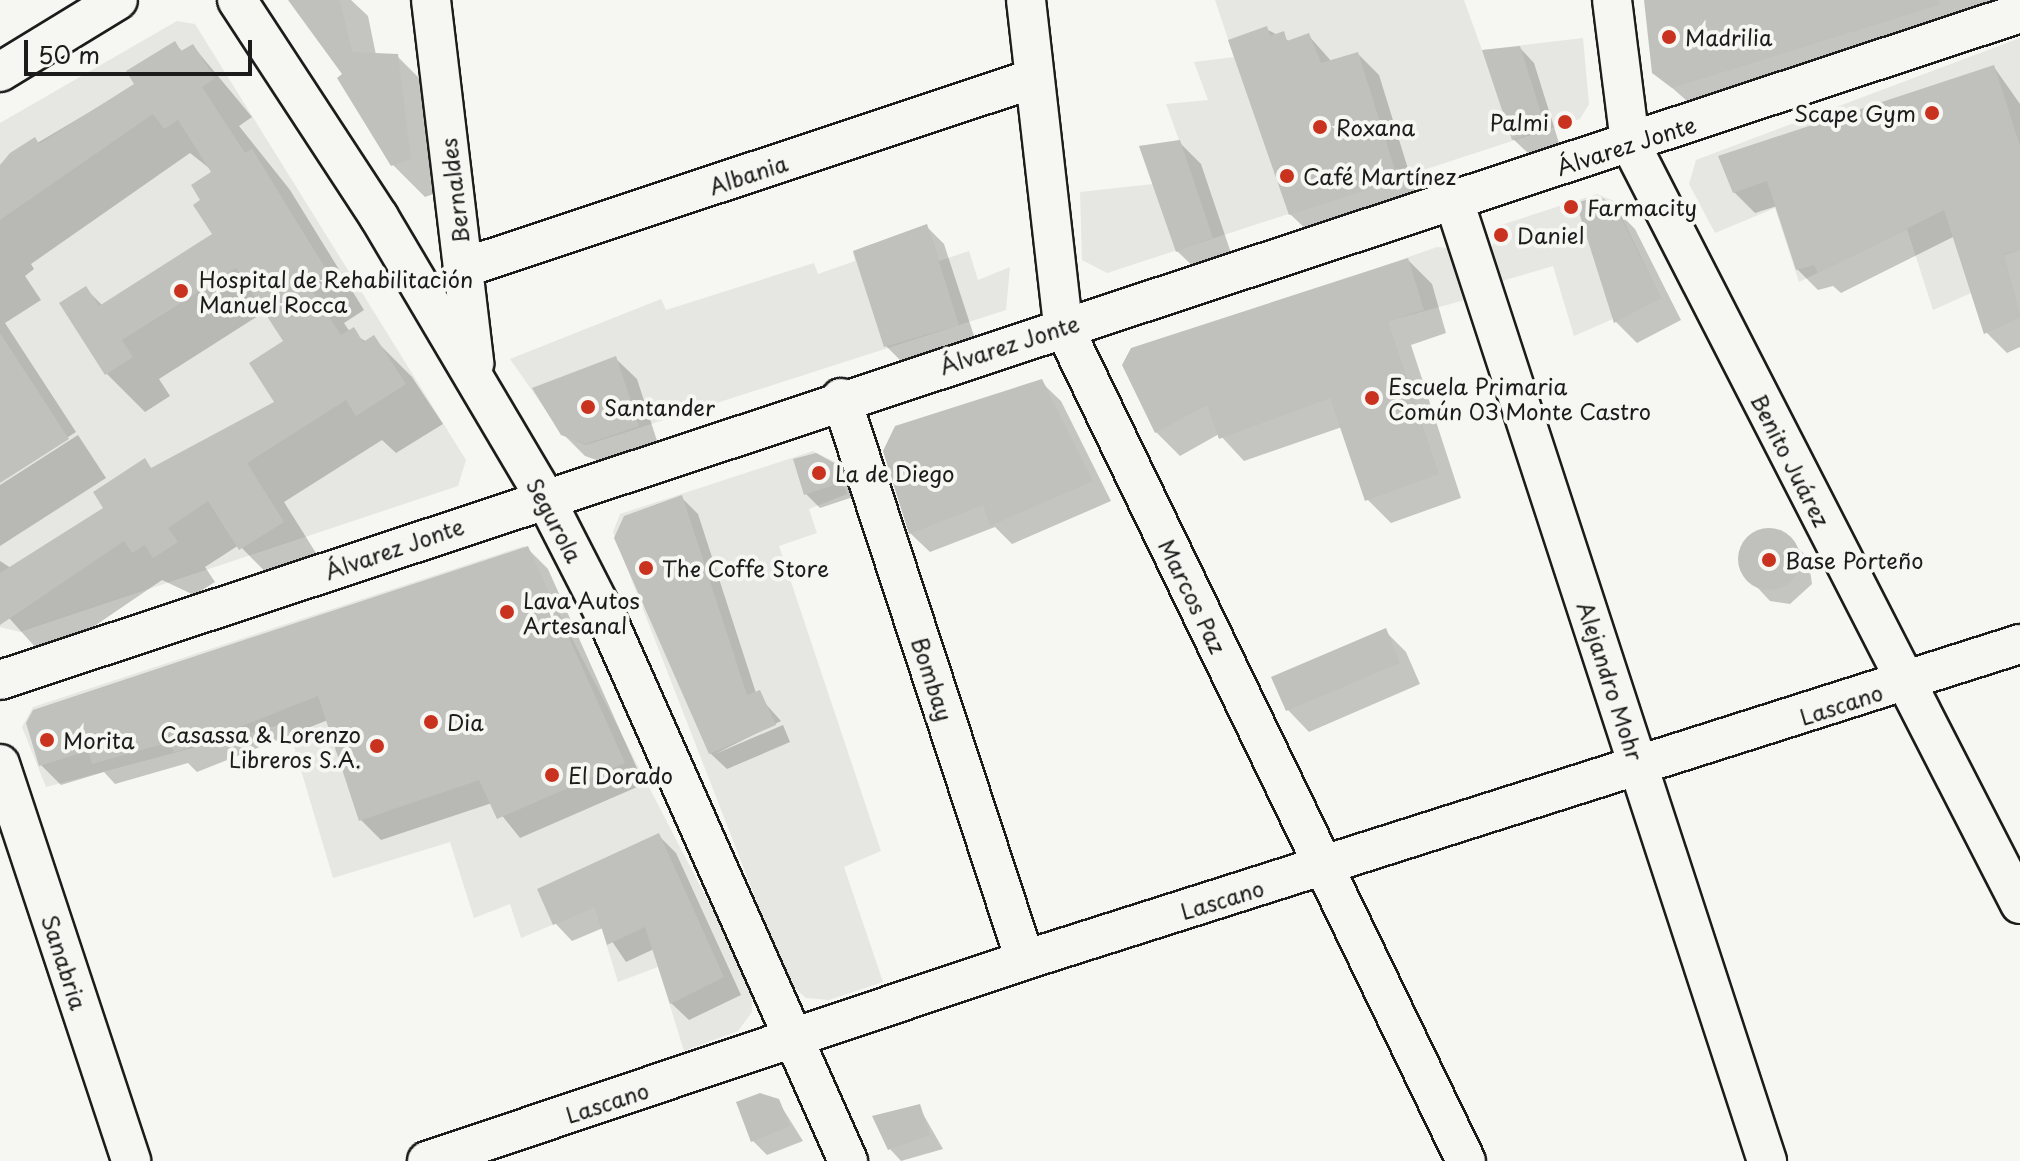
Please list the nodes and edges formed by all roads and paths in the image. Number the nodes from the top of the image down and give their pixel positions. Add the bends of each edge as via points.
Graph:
1 (118, 0) edge
2 (237, 0) edge
3 (431, 0) edge
4 (1026, 0) edge
5 (1612, 0) edge
6 (2020, 13) edge
7 (0, 72) edge
8 (1032, 79) junction
9 (1630, 143) junction
10 (1454, 201) junction
11 (463, 268) junction
12 (1063, 326) junction
13 (477, 382) junction
14 (841, 398) junction
15 (545, 498) junction
16 (2020, 644) edge
17 (0, 680) edge
18 (1905, 684) junction
19 (0, 764) edge
20 (1639, 768) junction
21 (1324, 867) junction
22 (2020, 904) edge
23 (1025, 960) junction
24 (793, 1041) junction
25 (486, 1152) edge
26 (1455, 1158) edge
27 (131, 1161) edge
28 (427, 1161) edge
29 (848, 1161) edge
30 (1767, 1161) edge

1 - 7 street
2 - 13 street, Segurola
3 - 11 street, Bernaldes
4 - 8 street, Marcos Paz
5 - 9 street, Benito Juárez
6 - 9 street, Álvarez Jonte
8 - 11 street, Albania
8 - 12 street, Marcos Paz
9 - 10 street, Álvarez Jonte
9 - 18 street, Benito Juárez
10 - 12 street, Álvarez Jonte
10 - 20 street, Alejandro Mohr
11 - 13 street, Bernaldes
12 - 14 street, Álvarez Jonte
12 - 21 street, Marcos Paz
13 - 15 street, Segurola
14 - 15 street, Álvarez Jonte
14 - 23 street, Bombay
15 - 17 street, Álvarez Jonte
15 - 24 street, Segurola via 609,623
16 - 18 street, Lascano
18 - 20 street, Lascano
18 - 22 street, Benito Juárez
19 - 27 street, Sanabria
20 - 21 street, Lascano
20 - 30 street, Alejandro Mohr
21 - 23 street, Lascano
21 - 26 street, Marcos Paz
23 - 24 street, Lascano
24 - 25 street, Lascano
24 - 29 street, Segurola
25 - 28 street, Lascano

